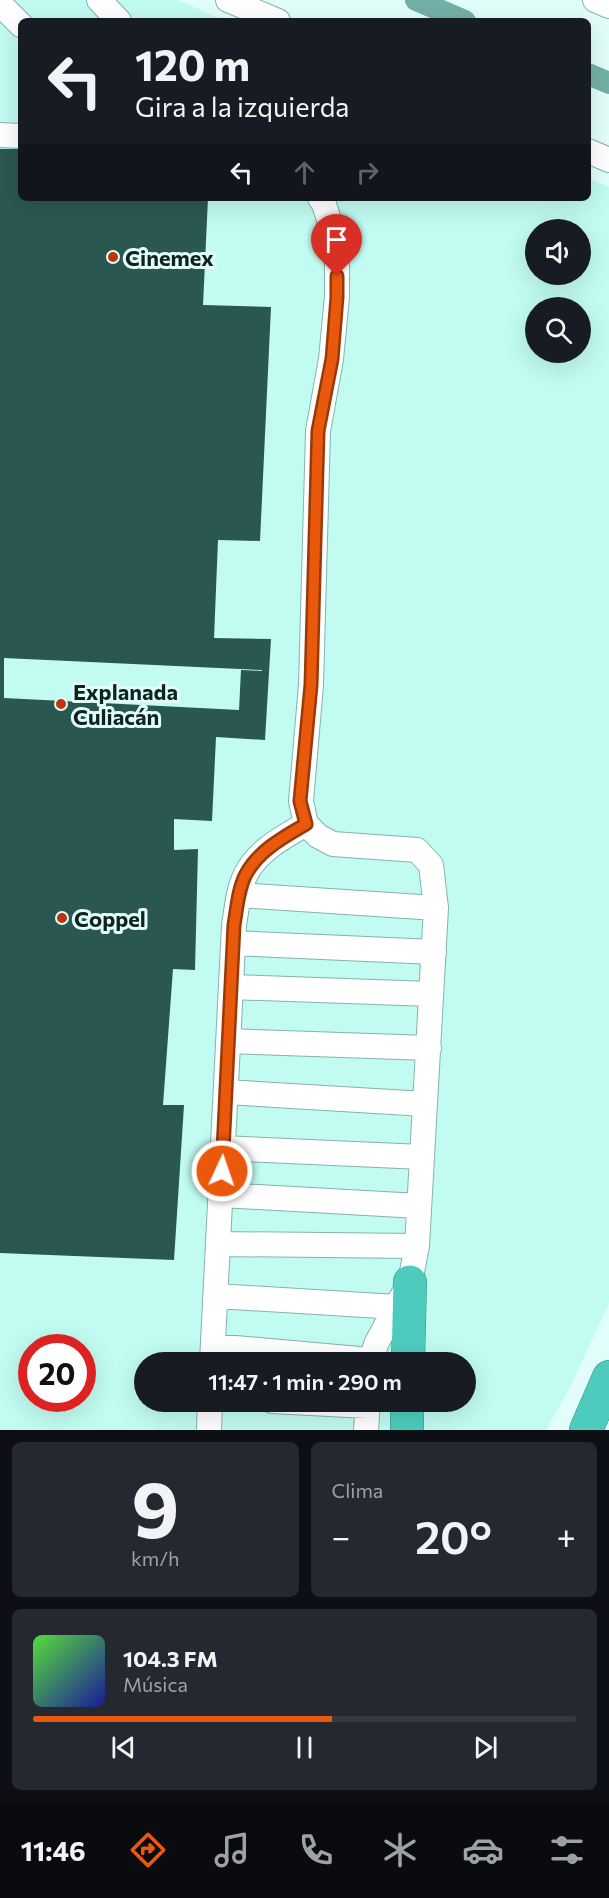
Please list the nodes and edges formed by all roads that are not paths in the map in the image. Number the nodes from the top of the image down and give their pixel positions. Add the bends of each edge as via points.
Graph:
1 (99, 0) edge
2 (228, 0) edge
3 (595, 0) edge
4 (0, 4) edge
5 (609, 6) edge
6 (116, 18) edge
7 (271, 18) edge
8 (18, 22) edge
9 (0, 135) edge
10 (18, 136) edge
11 (591, 152) edge
12 (609, 160) edge
13 (322, 201) edge
14 (306, 824) junction
15 (239, 895) junction
16 (436, 908) junction
17 (234, 943) junction
18 (434, 952) junction
19 (231, 987) junction
20 (431, 994) junction
21 (228, 1041) junction
22 (429, 1048) junction
23 (226, 1092) junction
24 (425, 1104) junction
25 (223, 1148) junction
26 (422, 1157) junction
27 (221, 1195) junction
28 (418, 1206) junction
29 (218, 1244) junction
30 (417, 1246) junction
31 (404, 1294) junction
32 (216, 1296) junction
33 (213, 1352) edge
34 (373, 1352) edge
35 (407, 1352) edge
36 (609, 1377) edge
37 (210, 1412) edge
38 (407, 1412) edge
39 (209, 1430) edge
40 (407, 1430) edge
41 (586, 1430) edge

1 - 6 street
2 - 7 street
3 - 5 street
4 - 8 street
9 - 10 street
11 - 12 street
13 - 14 street via 337,256 337,297 332,359 318,431 311,685 300,801
14 - 15 street via 259,856 245,875
14 - 16 street via 333,844 417,850 431,865
15 - 16 street
15 - 17 street
16 - 18 street
17 - 18 street
17 - 19 street
18 - 20 street
19 - 20 street
19 - 21 street
20 - 22 street
21 - 22 street
21 - 23 street
22 - 24 street
23 - 24 street
23 - 25 street
24 - 26 street
25 - 26 street
25 - 27 street
26 - 28 street
27 - 28 street
27 - 29 street
28 - 30 street
29 - 30 street
29 - 32 street
30 - 31 street
31 - 32 street
31 - 34 street
31 - 35 highway
32 - 33 street
36 - 41 highway
37 - 39 street
38 - 40 highway

